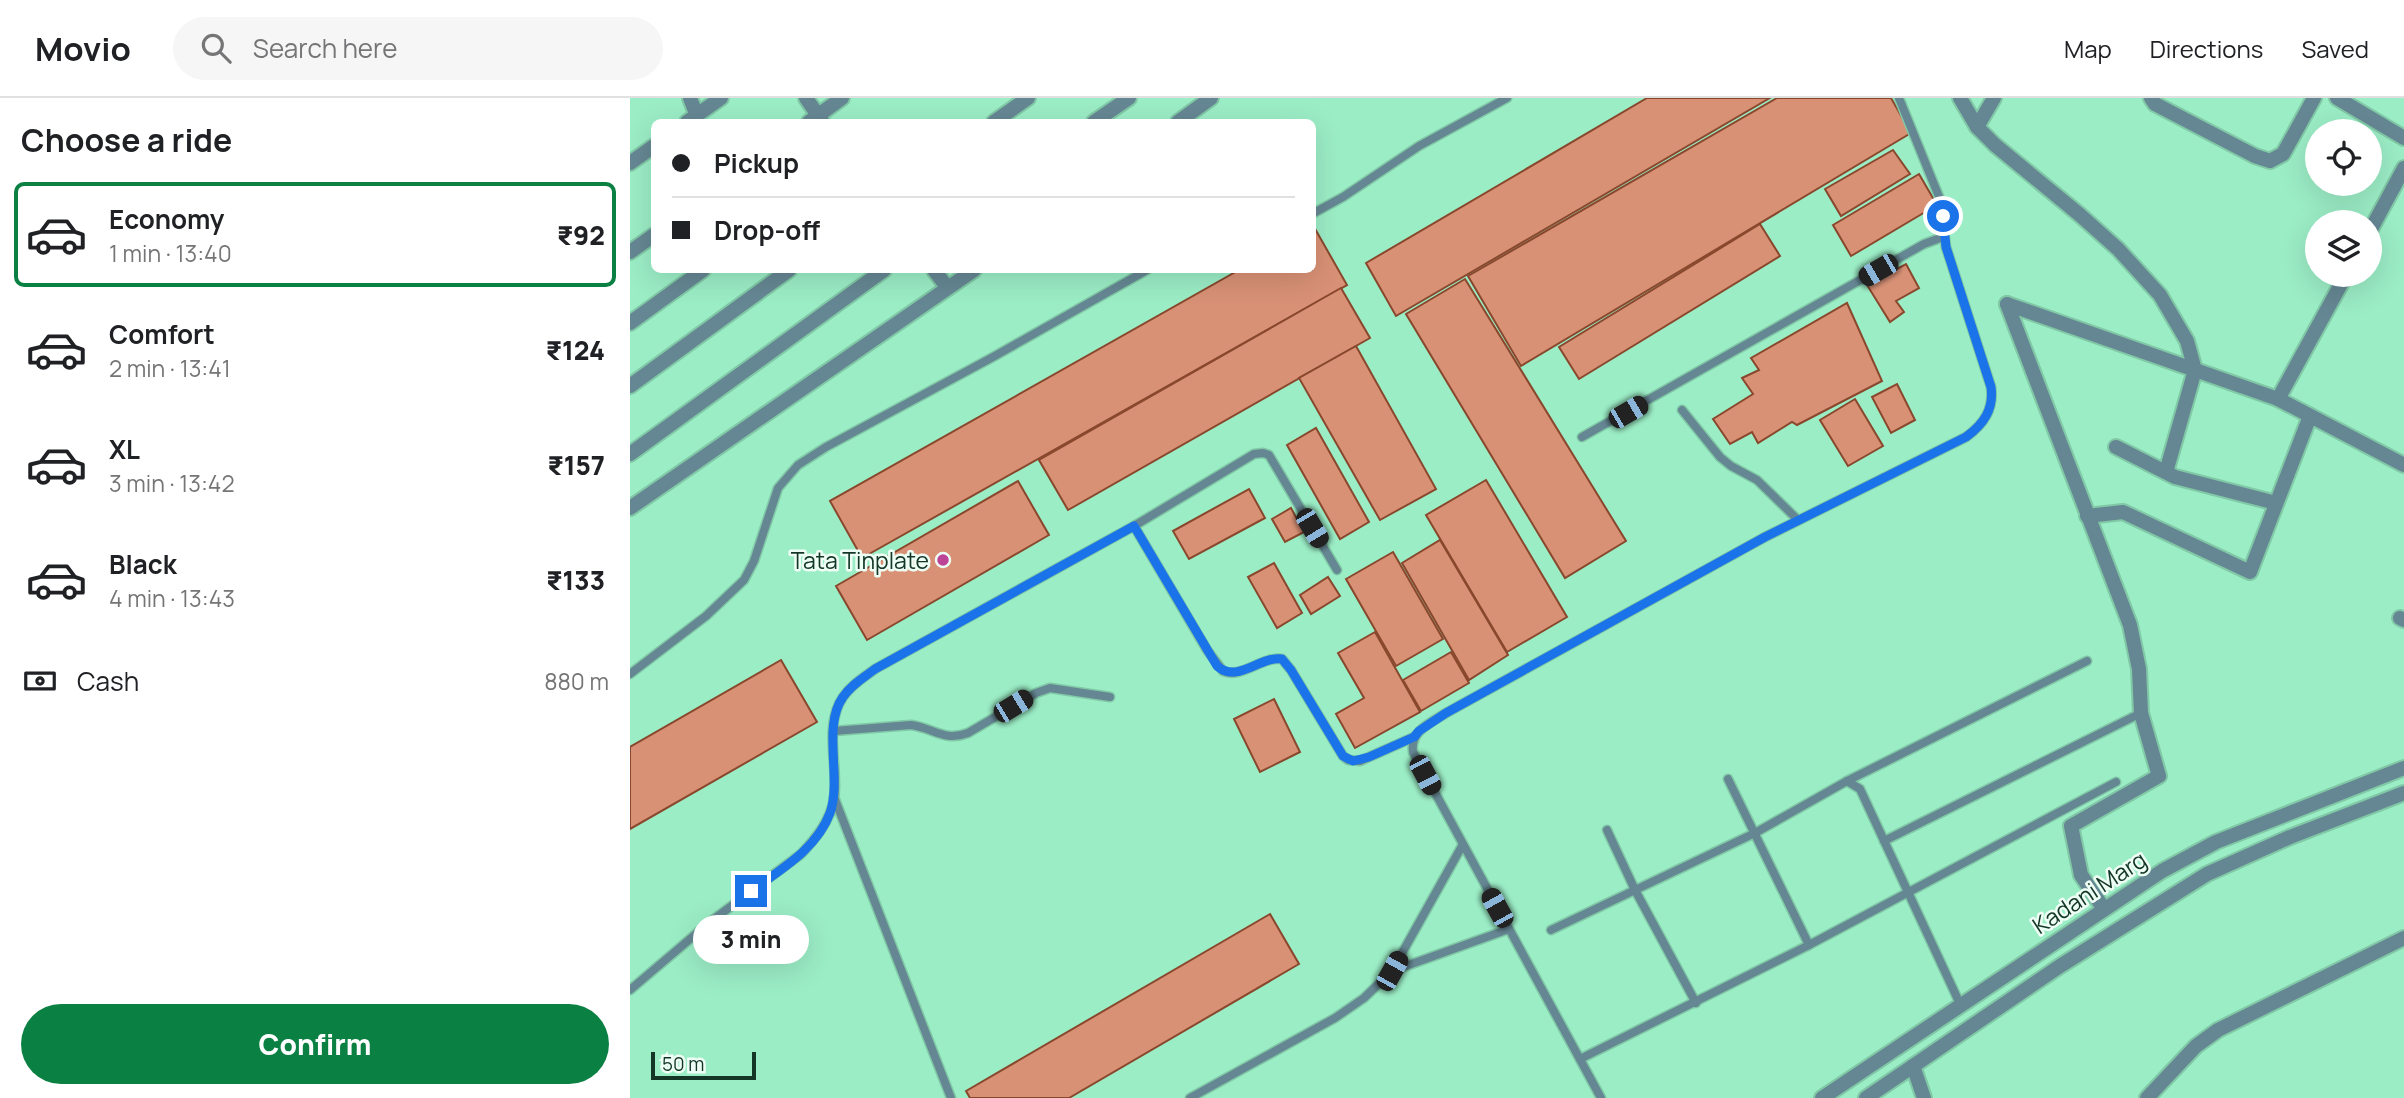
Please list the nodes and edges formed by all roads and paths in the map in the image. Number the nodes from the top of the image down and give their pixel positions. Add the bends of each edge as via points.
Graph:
1 (690, 98) edge
2 (721, 98) edge
3 (806, 98) edge
4 (842, 98) edge
5 (1028, 98) edge
6 (1129, 98) edge
7 (1211, 98) edge
8 (1507, 98) edge
9 (1899, 98) edge
10 (1960, 98) edge
11 (1994, 98) edge
12 (2151, 98) edge
13 (2314, 98) edge
14 (2337, 98) edge
15 (692, 119) edge
16 (816, 119) edge
17 (818, 119) edge
18 (998, 119) edge
19 (1098, 119) edge
20 (1182, 119) edge
21 (1978, 127) junction
22 (2404, 138) edge
23 (651, 148) edge
24 (630, 163) edge
25 (2404, 168) edge
26 (2381, 210) edge
27 (1316, 212) edge
28 (651, 237) edge
29 (1943, 237) junction
30 (630, 252) edge
31 (699, 273) edge
32 (785, 273) edge
33 (880, 273) edge
34 (936, 273) edge
35 (969, 273) edge
36 (1142, 273) edge
37 (947, 287) junction
38 (2339, 287) edge
39 (630, 323) edge
40 (2195, 370) junction
41 (630, 386) edge
42 (2278, 399) junction
43 (1682, 410) dead end
44 (2310, 416) junction
45 (1582, 438) dead end
46 (2116, 447) dead end
47 (630, 454) edge
48 (2404, 465) edge
49 (2166, 472) junction
50 (2276, 503) junction
51 (630, 508) edge
52 (2087, 516) junction
53 (1798, 520) junction
54 (1134, 526) junction
55 (1337, 570) dead end
56 (2087, 661) dead end
57 (630, 674) edge
58 (1110, 697) dead end
59 (2141, 713) junction
60 (834, 732) junction
61 (1414, 737) junction
62 (2404, 768) edge
63 (1728, 779) dead end
64 (1847, 781) junction
65 (2116, 782) dead end
66 (2404, 793) edge
67 (834, 797) junction
68 (1607, 831) dead end
69 (1755, 833) junction
70 (1884, 841) junction
71 (1462, 845) junction
72 (1635, 890) junction
73 (1909, 892) junction
74 (2104, 909) junction
75 (1509, 929) junction
76 (1551, 930) dead end
77 (2404, 938) edge
78 (1809, 945) junction
79 (1392, 971) junction
80 (630, 990) edge
81 (1696, 1003) junction
82 (1961, 1006) junction
83 (1580, 1059) junction
84 (1913, 1066) junction
85 (951, 1098) edge
86 (1190, 1098) edge
87 (1601, 1098) edge
88 (1822, 1098) edge
89 (1866, 1098) edge
90 (1924, 1098) edge
91 (2147, 1098) edge

1 - 15 street
2 - 15 street
3 - 16 street
4 - 17 street
5 - 18 street
6 - 19 street
7 - 20 street
8 - 27 lane via 1419,146
9 - 29 lane via 1940,199
10 - 21 street
11 - 21 street
12 - 13 street via 2166,110 2270,161 2283,153
14 - 22 street
21 - 40 street via 2108,240 2160,295 2187,341
23 - 24 street
25 - 26 street
28 - 30 street
29 - 45 lane
29 - 53 lane via 1991,387 1987,416 1966,437
31 - 39 street
32 - 41 street
33 - 47 street
34 - 37 street
35 - 37 street
36 - 57 lane via 798,465 778,488 744,580 706,616
37 - 51 street
38 - 42 street
40 - 42 street
40 - 49 street
40 - 52 street via 2007,304
42 - 44 street
43 - 53 lane via 1720,457 1757,480
44 - 48 street
44 - 50 street
46 - 49 street
49 - 50 street
50 - 52 street via 2250,572 2123,512
52 - 59 street via 2130,625
53 - 61 lane via 1446,713
54 - 55 lane via 1245,458 1263,453 1269,455
54 - 60 lane via 875,669 841,699
54 - 61 lane via 1223,671 1236,673 1282,659 1348,760 1360,761
56 - 64 lane
58 - 60 lane via 1049,688 957,737 911,725
59 - 70 lane
59 - 74 street via 2159,776 2071,826 2081,875
60 - 67 lane
61 - 71 lane via 1413,752
62 - 74 street, Kadani Marg via 2216,842
63 - 69 lane
64 - 69 lane
64 - 70 lane via 1860,789
65 - 73 lane
66 - 84 street, Kadani Marg via 2207,874
67 - 80 lane via 824,826 801,854
67 - 85 lane
68 - 72 lane
69 - 72 lane
69 - 78 lane
70 - 73 lane
71 - 75 lane
71 - 79 lane
72 - 76 lane
72 - 81 lane
73 - 78 lane
73 - 82 lane
74 - 82 street, Kadani Marg
75 - 79 lane
75 - 83 lane
77 - 91 street via 2218,1030 2196,1046
78 - 81 lane
79 - 86 lane via 1335,1018
81 - 83 lane
82 - 88 street, Kadani Marg
83 - 87 lane
84 - 89 street, Kadani Marg
84 - 90 street

